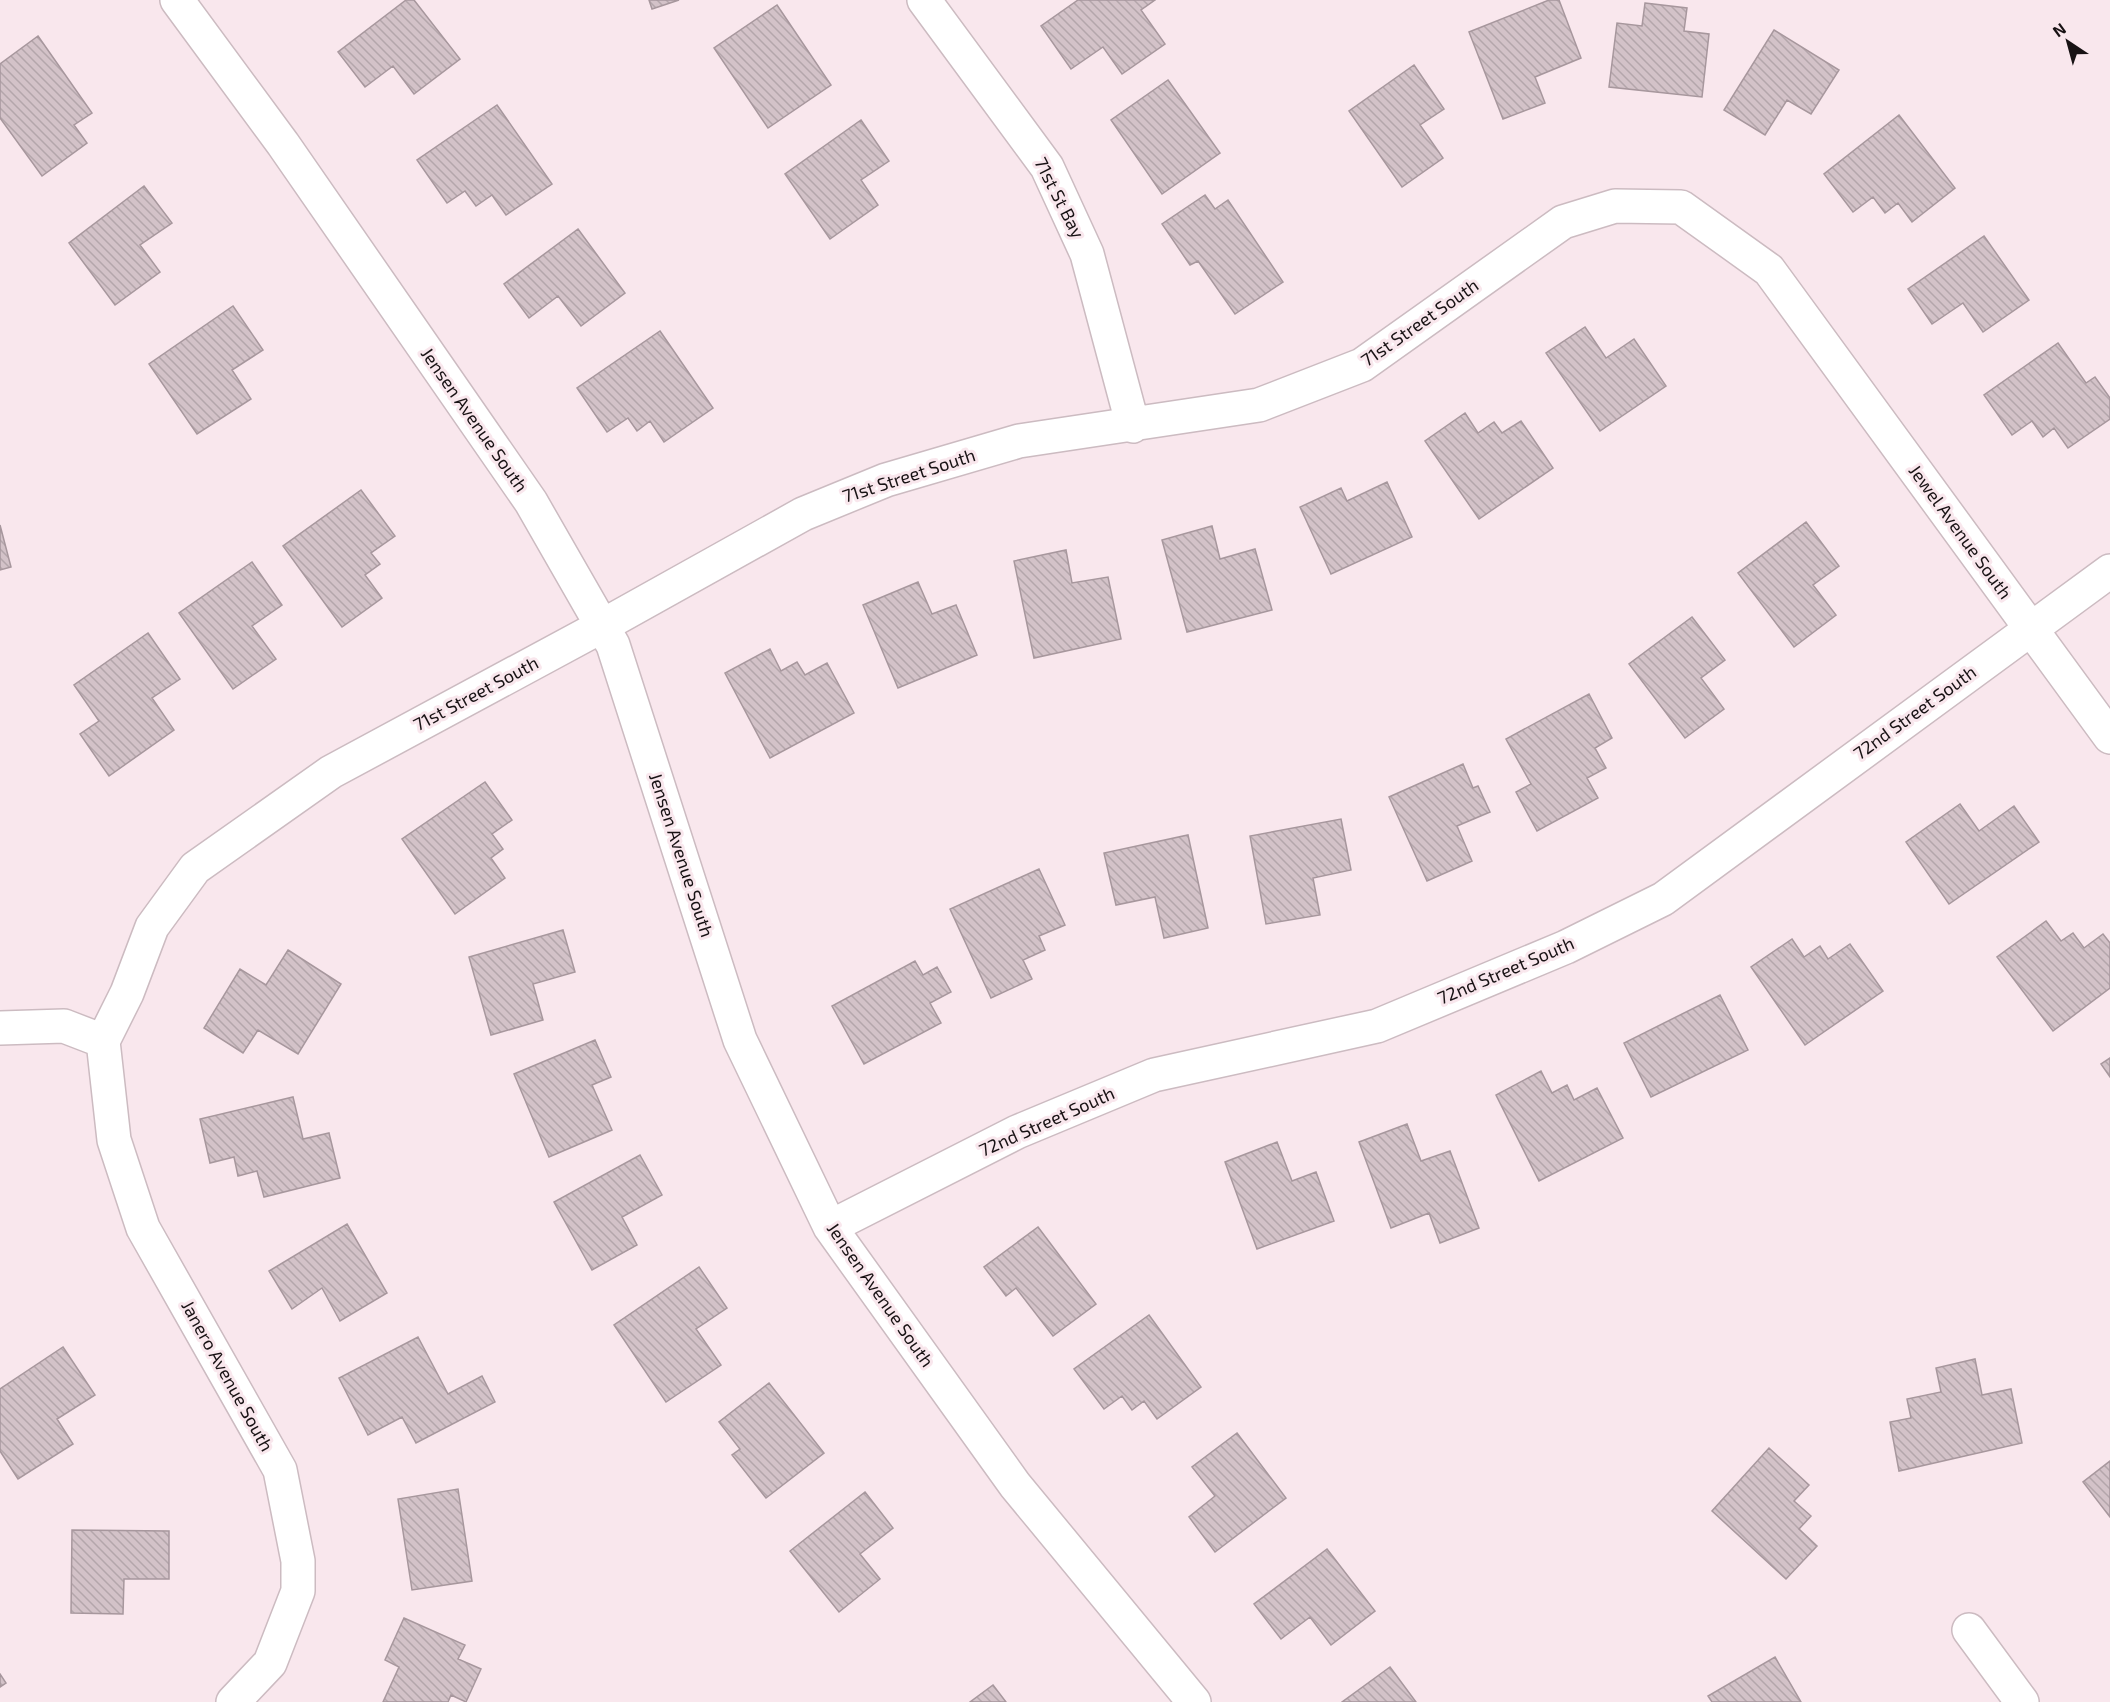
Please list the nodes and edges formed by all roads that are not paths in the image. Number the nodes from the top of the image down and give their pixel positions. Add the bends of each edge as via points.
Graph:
1 (177, 0) edge
2 (924, 0) edge
3 (1810, 326) joint
4 (1133, 426) junction
5 (2110, 571) edge
6 (602, 626) junction
7 (2030, 628) junction
8 (2110, 737) edge
9 (0, 1028) edge
10 (103, 1041) junction
11 (830, 1227) junction
12 (1969, 1630) dead end
13 (233, 1702) edge
14 (1194, 1702) edge
15 (2022, 1702) edge

1 - 6 street, Jensen Avenue South via 283,144 531,502
2 - 4 street, 71st St Bay via 1047,167 1088,254
3 - 4 street, 71st Street South via 1769,270 1681,207 1615,206 1563,222 1362,366 1260,405
3 - 7 street, Jewel Avenue South
4 - 6 street, 71st Street South via 1019,441 886,480 803,514
5 - 7 street, 72nd Street South
6 - 10 street, 71st Street South via 331,772 195,868 152,927 127,993
6 - 11 street, Jensen Avenue South via 612,645 741,1040
7 - 8 street, Jewel Avenue South
7 - 11 street, 72nd Street South via 1663,899 1566,947 1377,1026 1154,1075 1017,1132
9 - 10 street via 64,1026
10 - 13 street, Janero Avenue South via 114,1140 143,1228 280,1470 298,1561 298,1591 270,1663
11 - 14 street, Jensen Avenue South via 1016,1485
12 - 15 street

